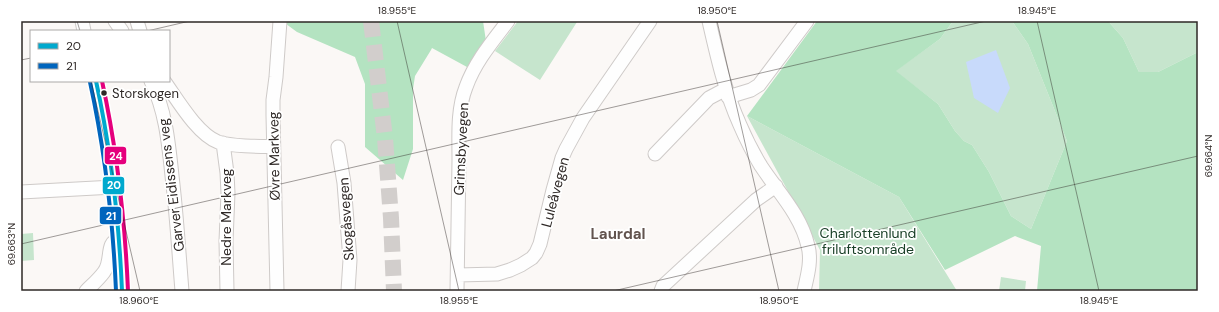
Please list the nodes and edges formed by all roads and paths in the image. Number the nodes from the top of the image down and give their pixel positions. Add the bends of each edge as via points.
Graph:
1 (115, 21) edge
2 (280, 21) edge
3 (508, 21) edge
4 (650, 21) edge
5 (709, 21) edge
6 (807, 21) edge
7 (121, 30) edge
8 (96, 82) edge
9 (151, 82) edge
10 (165, 82) edge
11 (727, 93) junction
12 (223, 143) junction
13 (273, 146) junction
14 (338, 147) dead end
15 (655, 154) dead end
16 (776, 186) junction
17 (114, 187) junction
18 (21, 192) edge
19 (119, 239) junction
20 (458, 274) junction
21 (86, 291) edge
22 (122, 291) edge
23 (182, 291) edge
24 (227, 291) edge
25 (277, 291) edge
26 (348, 291) edge
27 (458, 291) edge
28 (661, 291) edge
29 (804, 291) edge

1 - 7 street
2 - 13 street, Øvre Markveg via 273,100
3 - 20 street, Grimsbyvegen via 475,67 462,100
4 - 20 street, Luleåvegen via 583,118 566,149 536,253 522,265 497,274
5 - 11 street
6 - 11 street via 759,85 751,90
8 - 17 street
9 - 23 street, Garver Eidissens veg via 165,121 168,140 178,225
10 - 12 street via 200,129 214,140
11 - 15 street via 709,98
11 - 16 street via 747,140
12 - 13 street
12 - 24 street, Nedre Markveg via 228,194
13 - 25 street, Øvre Markveg
14 - 26 street, Skogåsvegen via 344,183 350,260
16 - 28 street via 756,200 663,286
16 - 29 street via 797,218 809,247 809,269
17 - 18 street
17 - 19 street
19 - 21 street via 111,244 109,261 104,273
19 - 22 street
20 - 27 street, Grimsbyvegen

